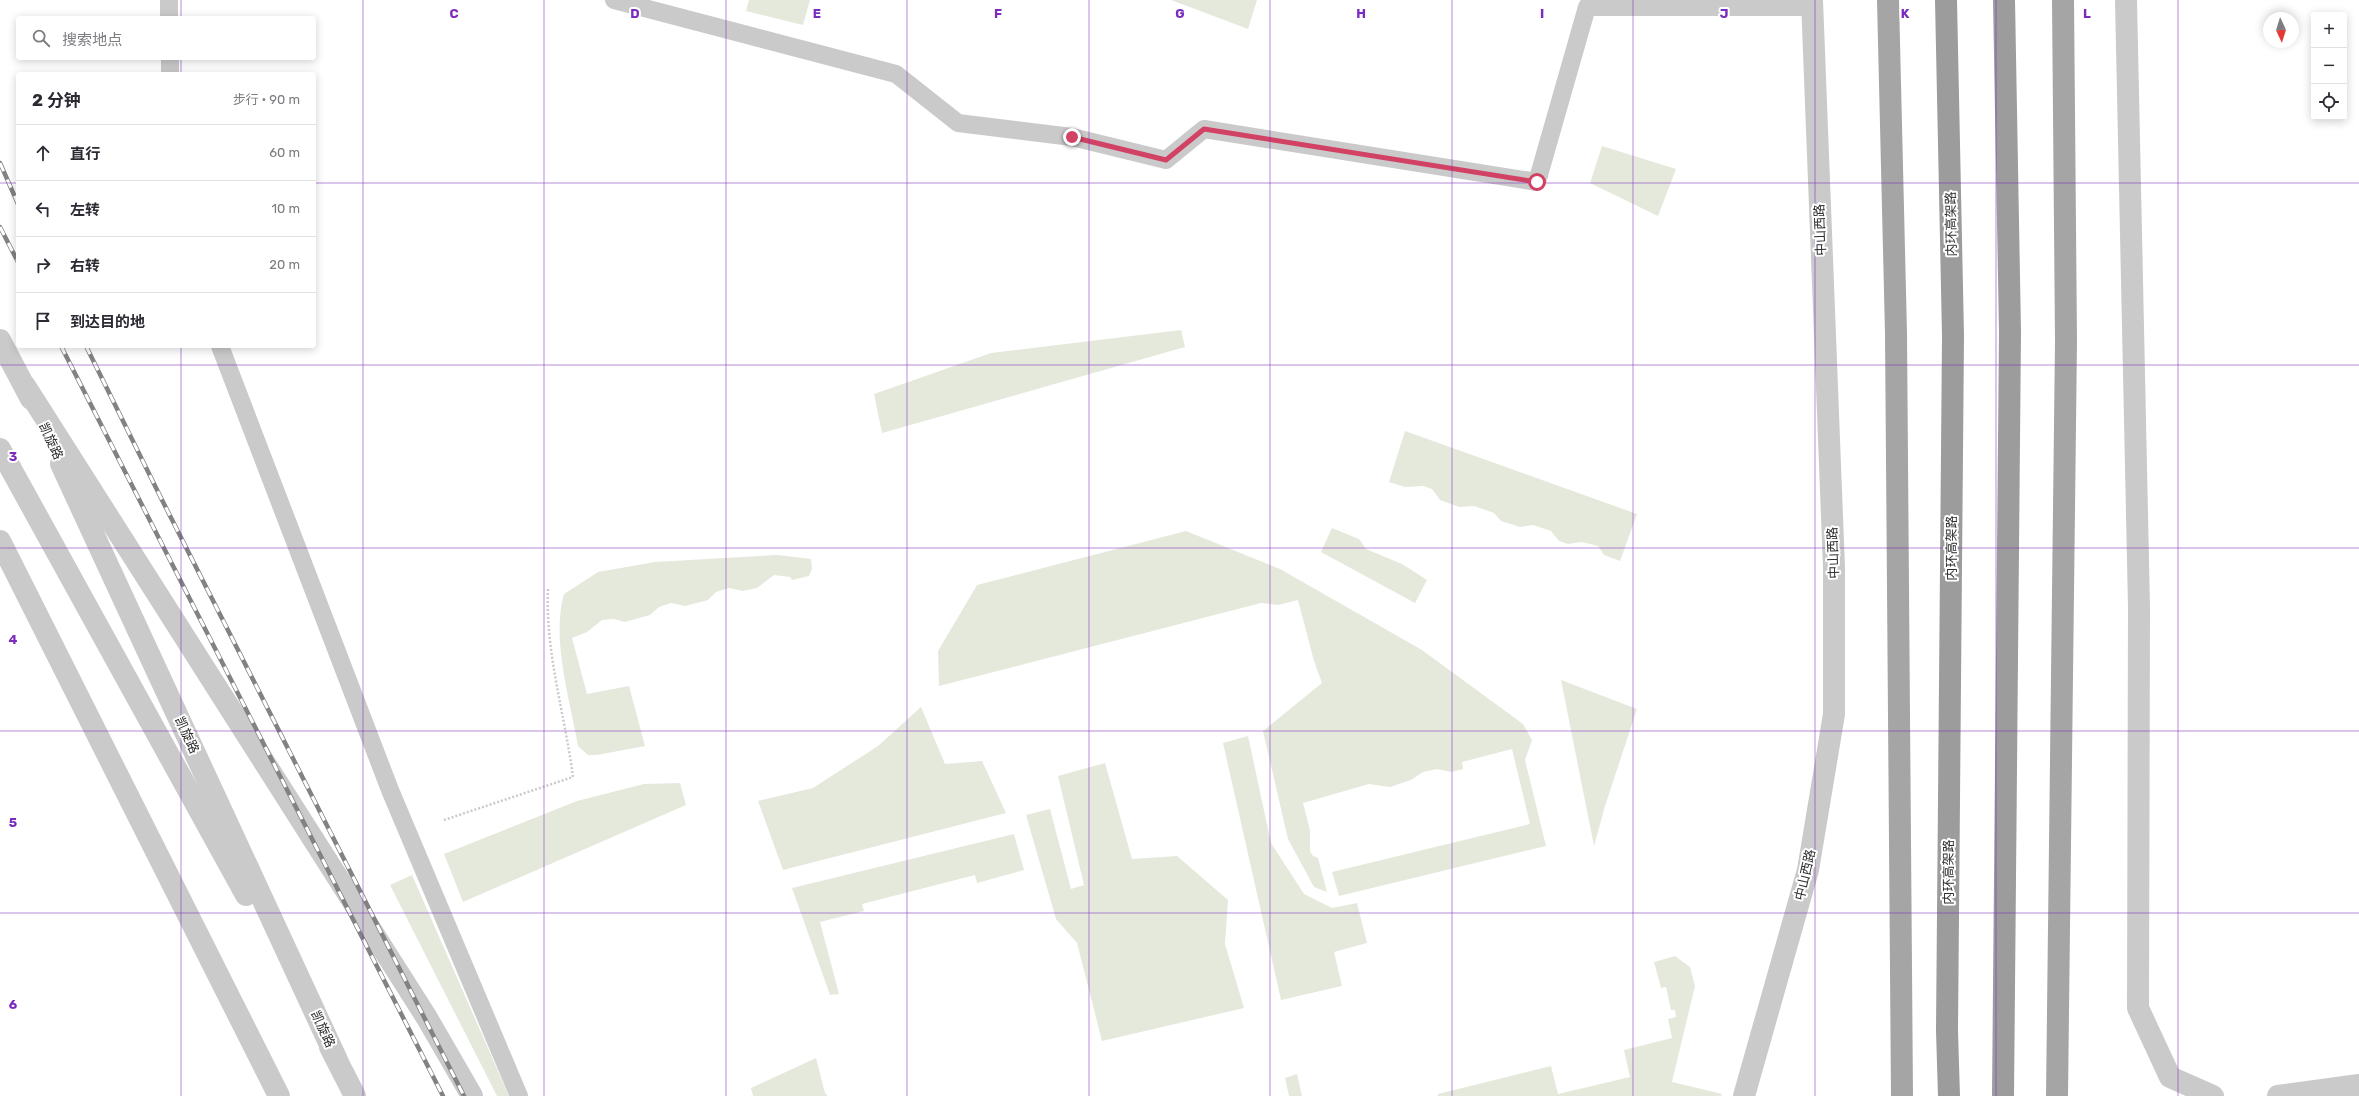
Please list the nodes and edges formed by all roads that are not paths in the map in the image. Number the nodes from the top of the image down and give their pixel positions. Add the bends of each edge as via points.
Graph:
1 (169, 0) edge
2 (614, 0) edge
3 (1888, 0) edge
4 (1946, 0) edge
5 (2004, 0) edge
6 (2063, 0) edge
7 (2126, 0) edge
8 (1812, 4) edge
9 (169, 16) edge
10 (170, 60) edge
11 (170, 72) edge
12 (0, 340) edge
13 (221, 348) edge
14 (25, 386) junction
15 (0, 448) edge
16 (0, 541) edge
17 (337, 1060) junction
18 (2359, 1085) edge
19 (280, 1096) edge
20 (355, 1096) edge
21 (472, 1096) edge
22 (519, 1096) edge
23 (1744, 1096) edge
24 (1902, 1096) edge
25 (1949, 1096) edge
26 (2003, 1096) edge
27 (2057, 1096) edge
28 (2213, 1096) edge
29 (2278, 1096) edge

1 - 9 lane
2 - 8 lane via 896,74 958,123 1072,137 1166,160 1204,129 1537,182 1587,7
3 - 24 main road via 1896,341
4 - 25 highway, 内环高架路 via 1953,336 1947,1023
5 - 26 highway via 2010,332
6 - 27 main road via 2066,341
7 - 28 street via 2139,607 2138,1008 2170,1077
8 - 23 street, 中山西路 via 1834,568 1834,714 1808,870
10 - 11 lane
12 - 14 street, 凯旋路
13 - 22 lane via 390,790
14 - 17 street, 凯旋路
14 - 21 street, 凯旋路 via 427,1018
15 - 17 street, 凯旋路
16 - 19 street
17 - 20 street
18 - 29 street

